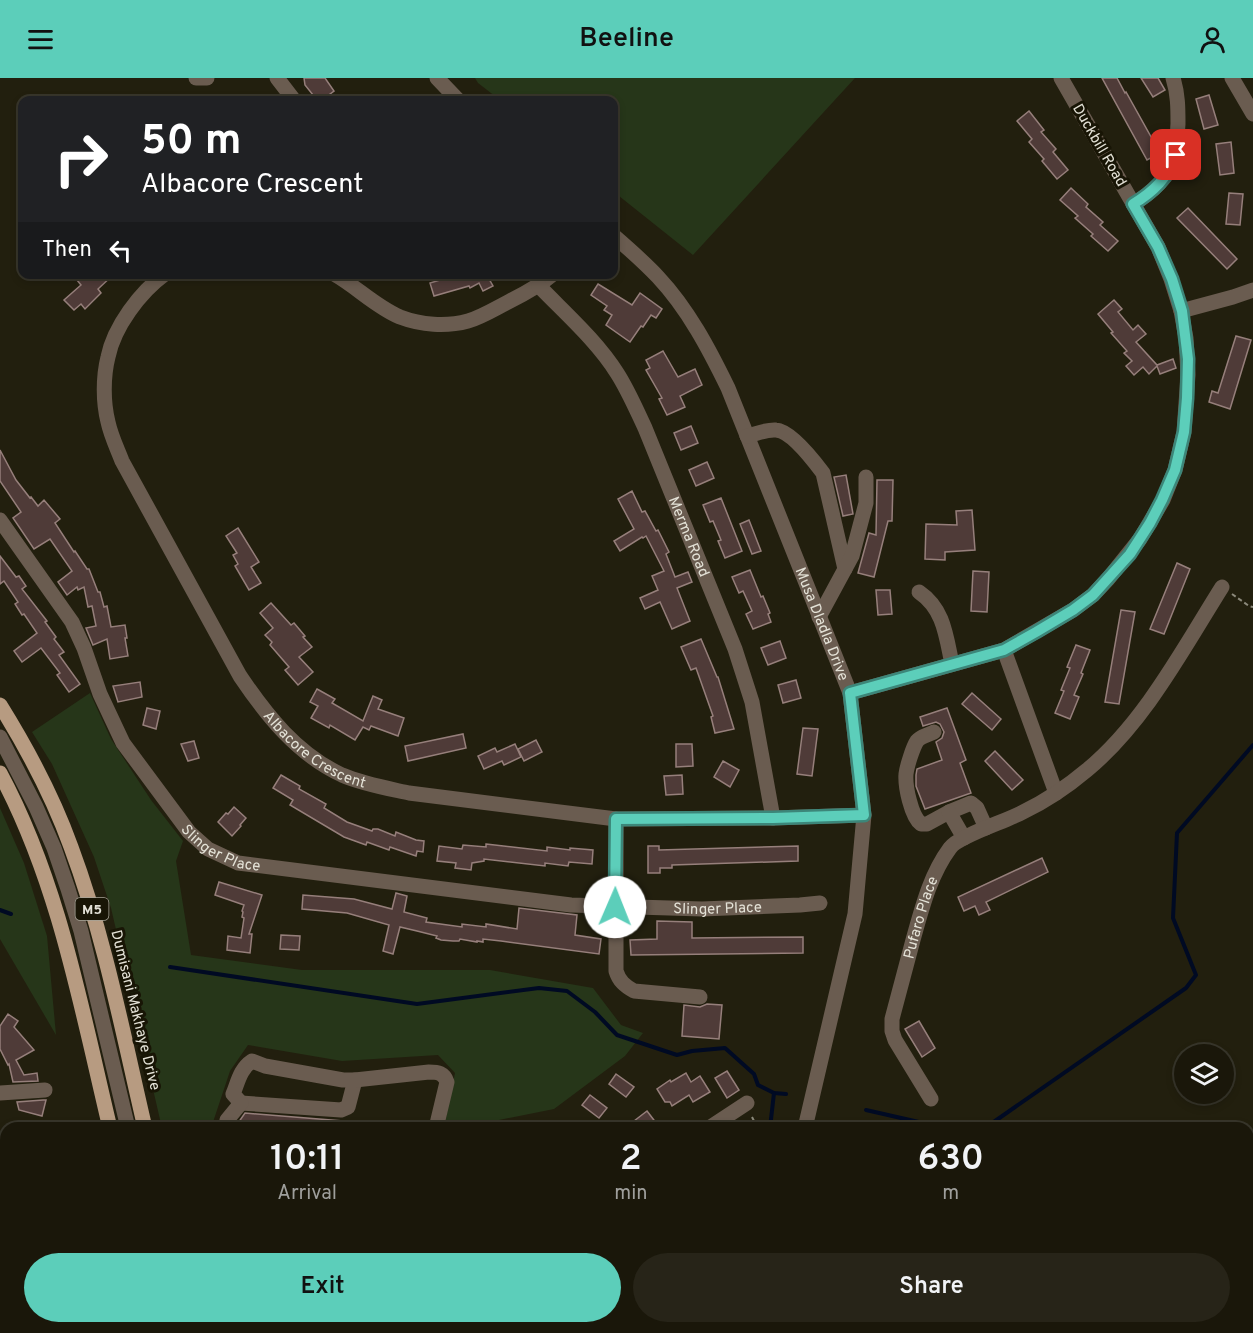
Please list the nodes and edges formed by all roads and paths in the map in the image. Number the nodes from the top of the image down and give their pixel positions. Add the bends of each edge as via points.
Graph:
1 (196, 78) edge
2 (207, 78) edge
3 (277, 78) edge
4 (437, 78) edge
5 (1061, 78) edge
6 (1173, 78) edge
7 (1232, 78) edge
8 (291, 96) edge
9 (454, 96) edge
10 (1253, 114) edge
11 (1133, 204) junction
12 (618, 239) edge
13 (159, 279) edge
14 (343, 279) edge
15 (547, 279) edge
16 (539, 286) junction
17 (1253, 290) edge
18 (1182, 311) junction
19 (747, 436) junction
20 (866, 477) dead end
21 (0, 520) edge
22 (845, 569) junction
23 (1222, 587) joint
24 (919, 592) dead end
25 (1253, 607) edge
26 (819, 617) junction
27 (1004, 650) junction
28 (952, 664) junction
29 (850, 693) junction
30 (0, 705) edge
31 (934, 732) dead end
32 (0, 737) edge
33 (0, 773) edge
34 (1056, 793) junction
35 (949, 812) junction
36 (864, 815) junction
37 (773, 818) junction
38 (616, 819) junction
39 (986, 828) junction
40 (964, 838) junction
41 (820, 903) dead end
42 (615, 907) junction
43 (700, 997) dead end
44 (0, 1079) edge
45 (354, 1080) junction
46 (45, 1090) dead end
47 (5, 1093) edge
48 (931, 1099) dead end
49 (241, 1102) junction
50 (747, 1102) dead end
51 (109, 1122) edge
52 (127, 1122) edge
53 (145, 1122) edge
54 (227, 1122) edge
55 (437, 1122) edge
56 (718, 1122) edge
57 (806, 1122) edge

1 - 2 street
3 - 8 street
4 - 9 street
5 - 11 street, Duckbill Road
6 - 11 street via 1178,96 1176,158 1159,183
7 - 10 street
11 - 18 street, Duckbill Road via 1158,247
12 - 19 street, Musa Dladla Drive via 679,303 708,348
13 - 38 street, Albacore Crescent via 131,309 108,356 107,420 122,461 240,676 287,737 312,758 342,775 375,786
14 - 16 street via 382,307 420,324 468,321
15 - 16 street
16 - 37 street, Merma Road via 617,372 645,428 735,649 752,702
17 - 18 street
18 - 27 street, Duckbill Road via 1188,359 1184,432 1175,470 1162,500 1130,554 1093,595
19 - 22 street via 783,431 818,466 823,473
19 - 26 street, Musa Dladla Drive
20 - 22 street via 864,512
21 - 42 street, Slinger Place via 72,622 123,743 178,819 208,849 238,863 571,905
22 - 26 street
23 - 25 path
23 - 34 street, Pufaro Place via 1140,714 1088,769
24 - 28 street via 940,615
26 - 29 street, Musa Dladla Drive
27 - 28 street, Duckbill Road
27 - 34 street
28 - 29 street, Duckbill Road
29 - 36 street, Musa Dladla Drive
30 - 53 main road, Dumisani Makhaye Drive / M5 via 42,780 82,877
31 - 35 street via 920,738 914,746 906,775 908,794 921,824
32 - 52 street via 36,807 68,889
33 - 51 main road, M5 via 30,836 53,898
34 - 39 street, Pufaro Place
35 - 39 street via 974,804
35 - 40 street
36 - 37 street, Albacore Crescent
36 - 57 street, Musa Dladla Drive via 855,914
37 - 38 street, Albacore Crescent
38 - 42 street
39 - 40 street, Pufaro Place
40 - 48 street, Pufaro Place via 951,846 931,880 892,1019 895,1040
41 - 42 street, Slinger Place via 702,909
42 - 43 street via 616,971 620,981 641,993
44 - 47 street
45 - 49 street via 348,1107 341,1110
45 - 49 street via 252,1061 244,1067 233,1094
45 - 55 street via 443,1074 447,1082
46 - 47 street
49 - 54 street
50 - 56 street

